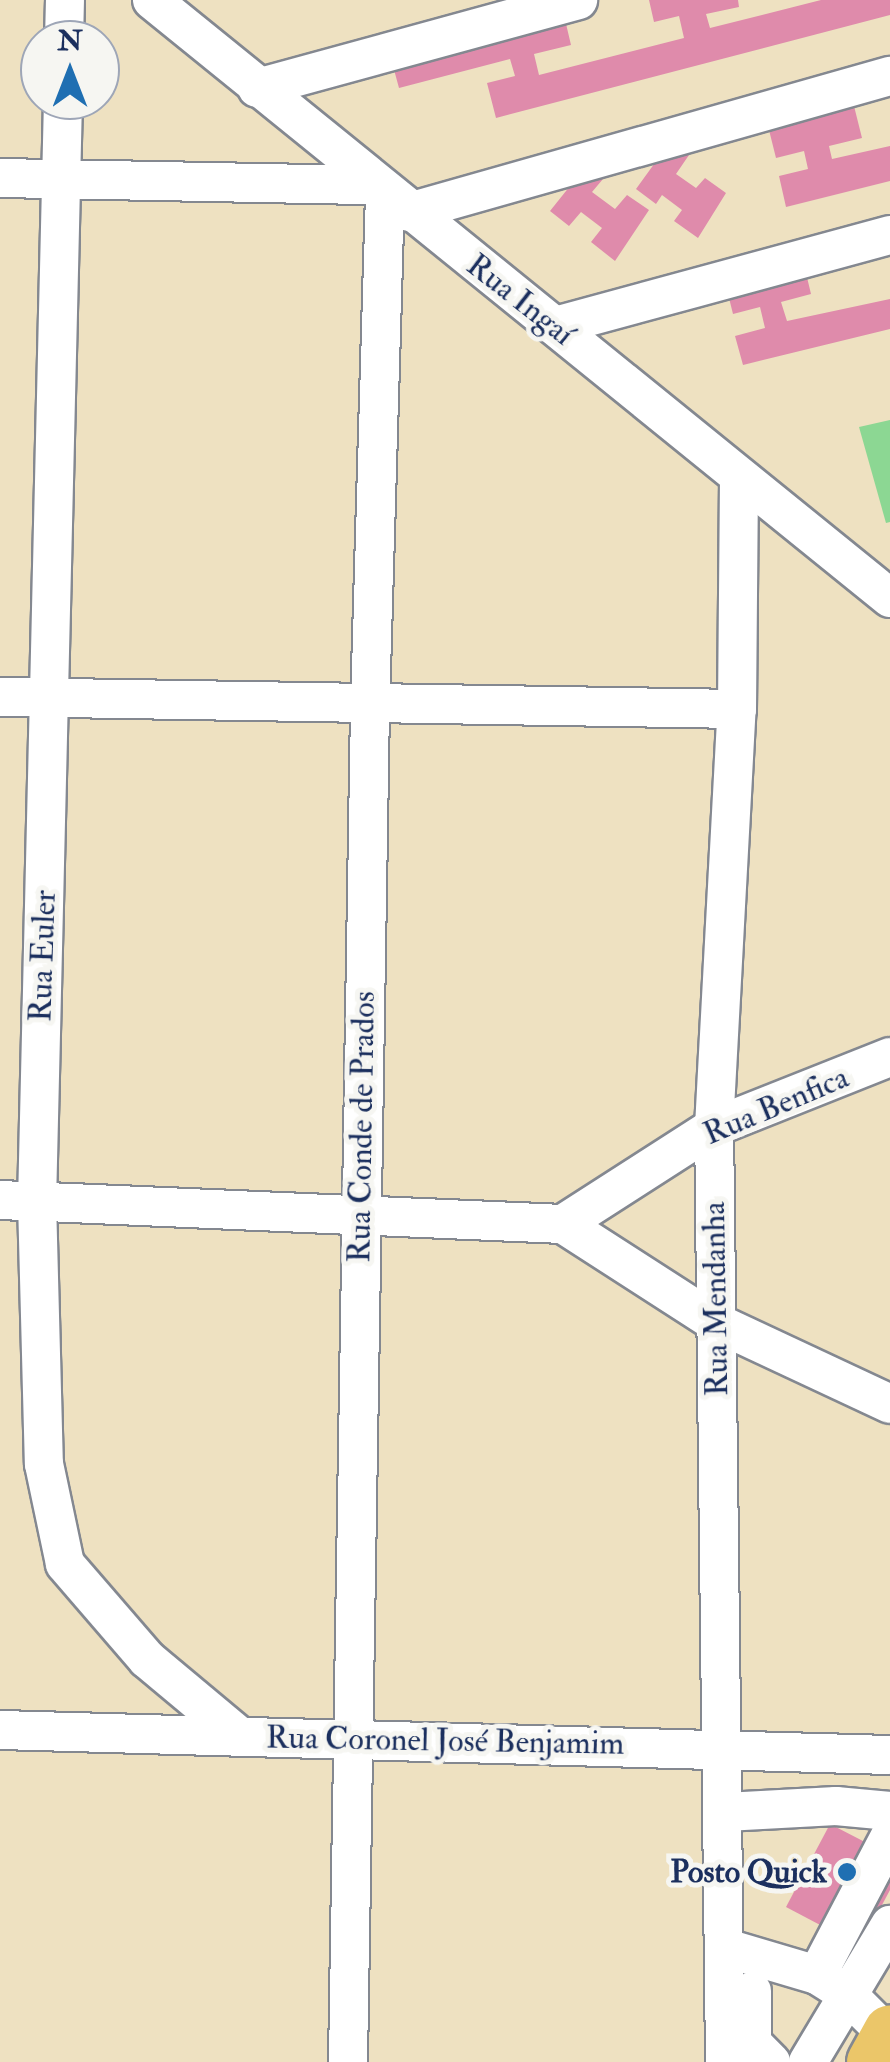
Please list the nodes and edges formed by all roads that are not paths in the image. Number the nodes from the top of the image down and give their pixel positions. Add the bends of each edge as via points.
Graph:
1 (152, 0) edge
2 (578, 0) edge
3 (890, 76) edge
4 (257, 88) junction
5 (61, 120) edge
6 (305, 128) junction
7 (0, 178) edge
8 (60, 179) junction
9 (275, 183) junction
10 (390, 197) junction
11 (890, 234) edge
12 (572, 322) junction
13 (739, 477) junction
14 (890, 598) edge
15 (0, 698) edge
16 (50, 700) junction
17 (370, 705) junction
18 (737, 709) junction
19 (890, 1057) edge
20 (714, 1128) junction
21 (18, 1200) edge
22 (361, 1212) junction
23 (563, 1224) junction
24 (715, 1322) junction
25 (890, 1404) edge
26 (0, 1730) edge
27 (239, 1736) junction
28 (351, 1740) junction
29 (724, 1747) junction
30 (838, 1752) junction
31 (890, 1755) edge
32 (836, 1806) junction
33 (890, 1811) edge
34 (725, 1812) junction
35 (890, 1836) edge
36 (890, 1926) edge
37 (739, 1951) junction
38 (832, 1984) junction
39 (884, 2042) edge
40 (348, 2062) edge
41 (725, 2062) edge
42 (771, 2062) edge
43 (808, 2062) edge

1 - 4 street, Rua Ingaí
2 - 4 street
3 - 10 street
4 - 6 street, Rua Ingaí
5 - 8 street, Rua Euler
6 - 9 street
6 - 10 street, Rua Ingaí
7 - 8 street
8 - 9 street
8 - 16 street, Rua Euler
9 - 10 street
10 - 12 street, Rua Ingaí
10 - 17 street, Rua Conde de Prados
11 - 12 street
12 - 13 street, Rua Ingaí
13 - 14 street, Rua Ingaí
13 - 18 street, Rua Mendanha
15 - 16 street
16 - 17 street
16 - 21 street, Rua Euler
17 - 18 street
17 - 22 street, Rua Conde de Prados
18 - 20 street, Rua Mendanha
19 - 20 street, Rua Benfica
20 - 23 street, Rua Benfica
20 - 24 street, Rua Mendanha
21 - 22 street
21 - 27 street, Rua Euler via 44,1464 66,1564 147,1659
22 - 23 street
22 - 28 street, Rua Conde de Prados
23 - 24 street
24 - 25 street
24 - 29 street, Rua Mendanha
26 - 27 street, Rua Coronel José Benjamim
27 - 28 street, Rua Coronel José Benjamim
28 - 29 street, Rua Coronel José Benjamim
28 - 40 street, Rua Conde de Prados
29 - 30 street, Rua Coronel José Benjamim
29 - 34 street, Rua Mendanha
30 - 31 street, Rua Coronel José Benjamim
30 - 32 street
32 - 33 street
32 - 34 street
34 - 37 street, Rua Mendanha
35 - 38 street
36 - 38 street
37 - 38 street
37 - 41 street, Rua Mendanha
37 - 42 street via 752,2043
38 - 39 street
38 - 43 street

